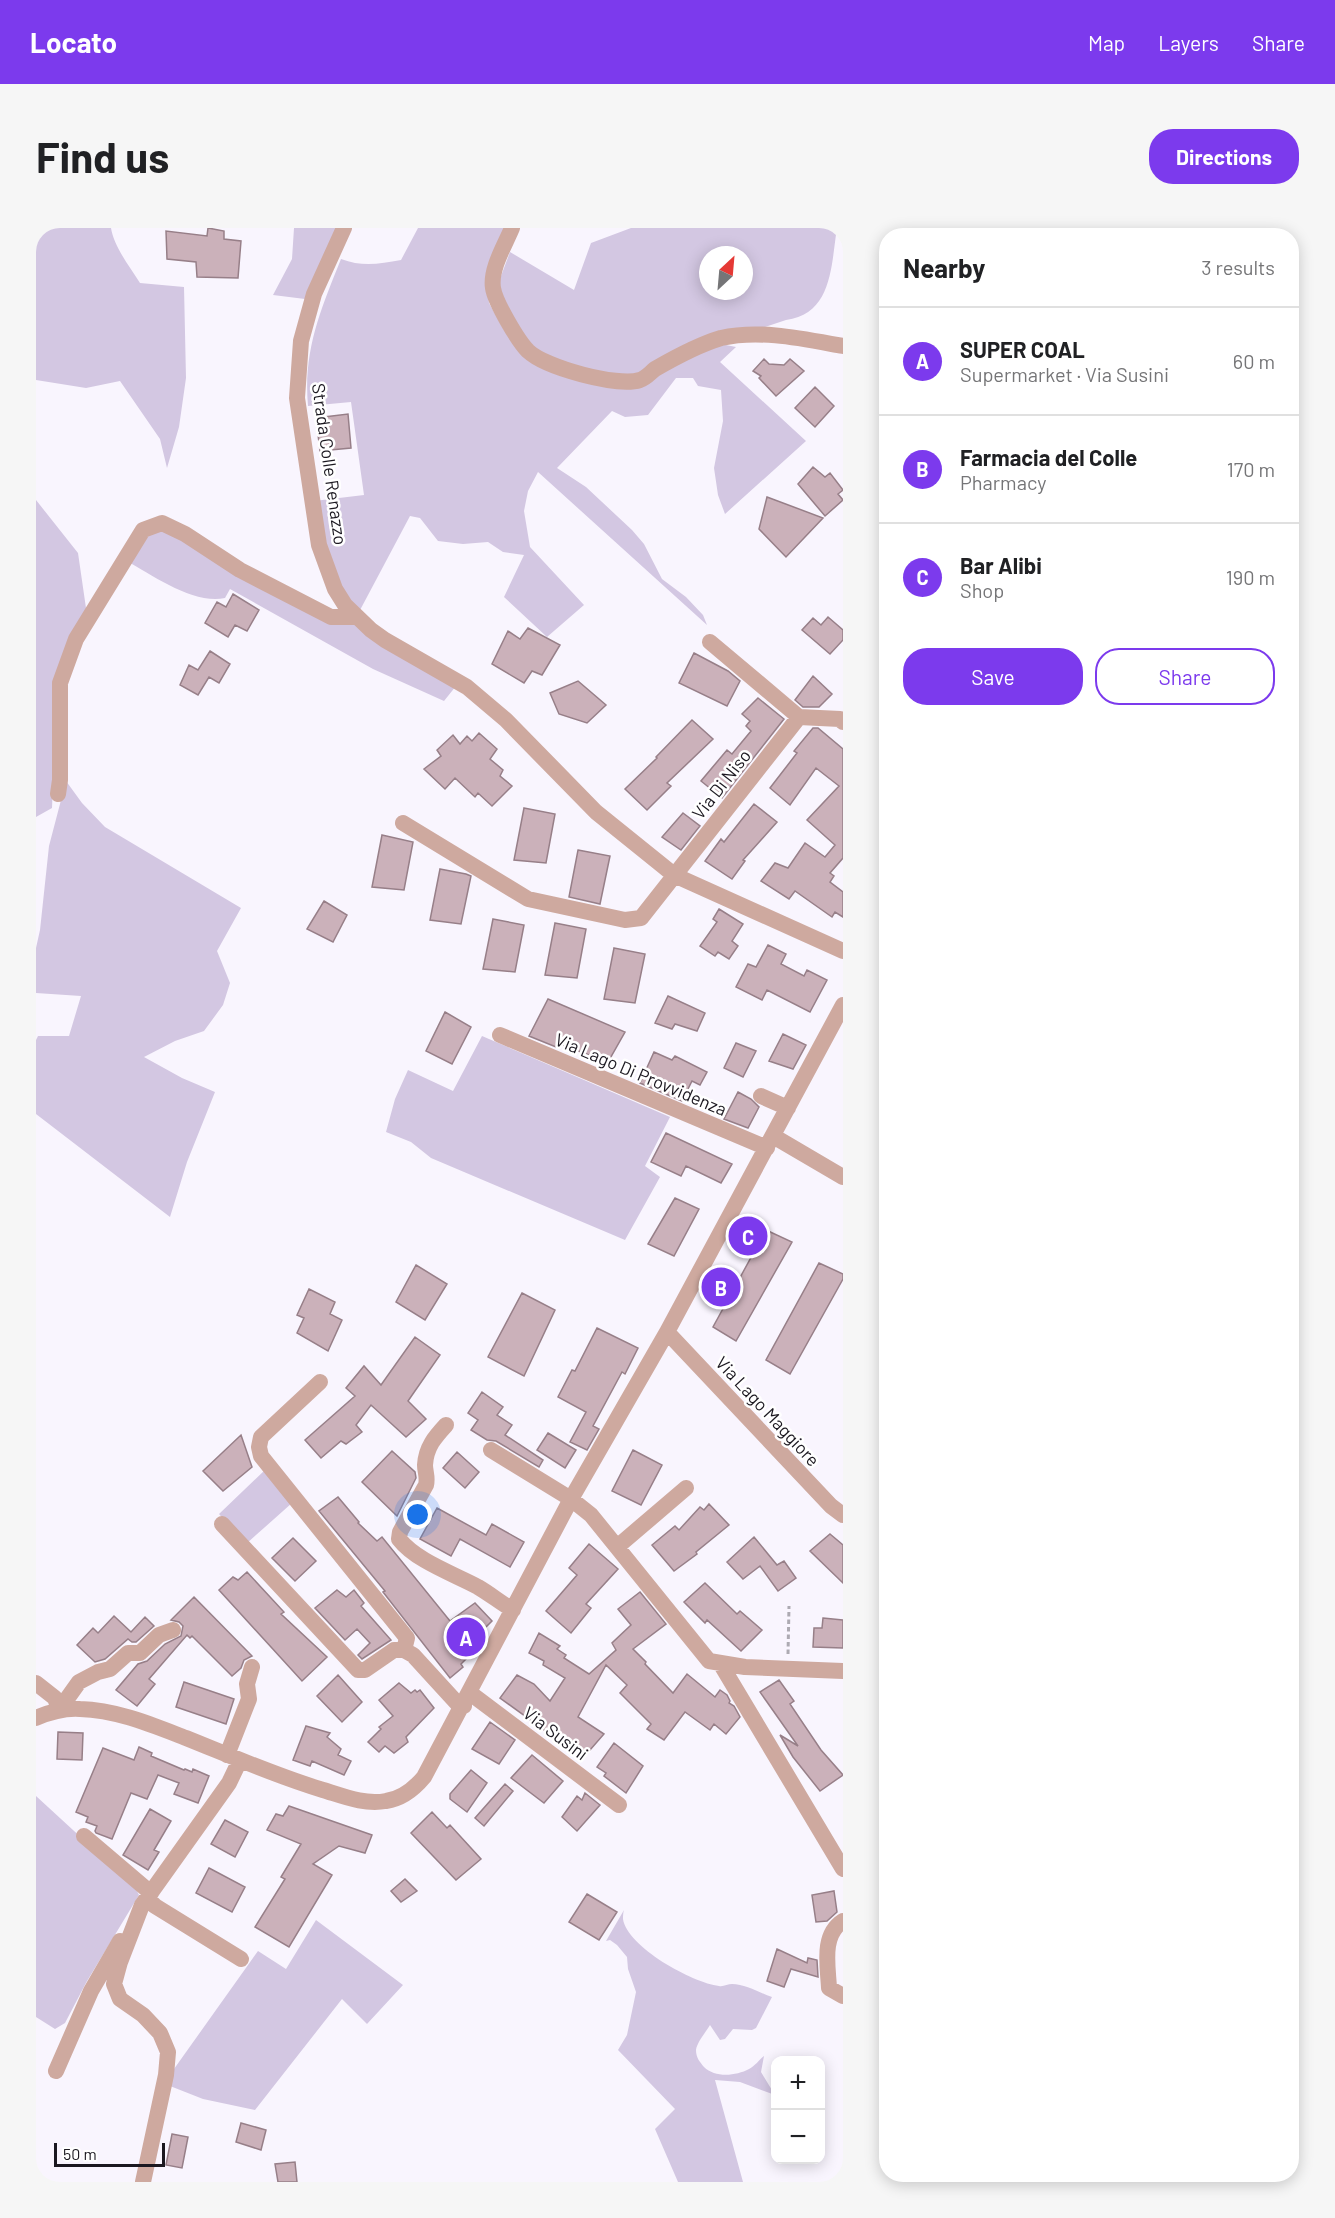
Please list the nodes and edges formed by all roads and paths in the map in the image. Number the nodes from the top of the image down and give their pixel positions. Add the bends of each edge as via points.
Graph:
1 (344, 228) edge
2 (512, 228) edge
3 (843, 346) edge
4 (357, 617) junction
5 (710, 642) dead end
6 (799, 717) junction
7 (843, 722) edge
8 (58, 794) dead end
9 (403, 823) dead end
10 (674, 875) junction
11 (843, 951) edge
12 (843, 1005) edge
13 (500, 1035) dead end
14 (761, 1096) dead end
15 (788, 1108) junction
16 (770, 1142) junction
17 (843, 1177) edge
18 (667, 1332) junction
19 (320, 1382) dead end
20 (446, 1425) dead end
21 (491, 1450) dead end
22 (686, 1488) dead end
23 (571, 1499) junction
24 (843, 1515) edge
25 (222, 1524) dead end
26 (617, 1547) junction
27 (789, 1606) dead end
28 (513, 1610) junction
29 (173, 1630) dead end
30 (404, 1650) junction
31 (720, 1663) junction
32 (252, 1667) dead end
33 (787, 1668) junction
34 (843, 1671) edge
35 (36, 1683) edge
36 (467, 1699) junction
37 (59, 1710) junction
38 (36, 1718) edge
39 (234, 1757) junction
40 (620, 1805) dead end
41 (84, 1836) dead end
42 (843, 1869) edge
43 (147, 1899) junction
44 (843, 1921) edge
45 (241, 1959) dead end
46 (843, 1996) edge
47 (56, 2071) dead end
48 (143, 2182) edge

1 - 4 street, Strada Colle Renazzo via 314,294 301,341 297,398 319,545 339,597
2 - 3 street via 496,264 492,286 497,303 528,351 561,369 613,381 640,380 721,338 759,335
4 - 8 street via 331,617 162,524 143,530 76,639 60,683
4 - 10 street, Strada Colle Renazzo via 385,640 467,687 506,720 596,812
5 - 6 street
6 - 7 street
6 - 10 street, Via Di Niso
9 - 10 street via 528,899 625,920 641,918
10 - 11 street, Strada Colle Renazzo
12 - 15 street
13 - 16 street, Via Lago Di Provvidenza
14 - 15 street
15 - 16 street
16 - 17 street, Via Lago Di Provvidenza
16 - 18 street
18 - 23 street
18 - 24 street, Via Lago Maggiore
19 - 30 street via 261,1437 261,1456 407,1638
20 - 28 street via 430,1443 426,1485 399,1539 404,1546
21 - 23 street
22 - 26 street
23 - 26 street via 591,1515
23 - 28 street
25 - 30 street via 358,1670 365,1670 394,1650
26 - 31 street via 709,1661
27 - 33 path
28 - 36 street
29 - 37 street via 159,1635 140,1653 128,1653 110,1669 79,1682
30 - 36 street, Via Susini via 456,1702
31 - 33 street
31 - 42 street
32 - 39 street via 247,1684 249,1699
33 - 34 street
35 - 37 street via 55,1698
36 - 39 street via 421,1781 401,1796 386,1801 349,1798
36 - 40 street, Via Susini
37 - 38 street
37 - 39 street via 93,1710 138,1720
39 - 43 street via 229,1783
41 - 43 street
43 - 45 street
43 - 47 street via 91,1991
43 - 48 street via 114,1984 120,1999 160,2033 168,2052
44 - 46 street via 831,1933 827,1949 829,1988

